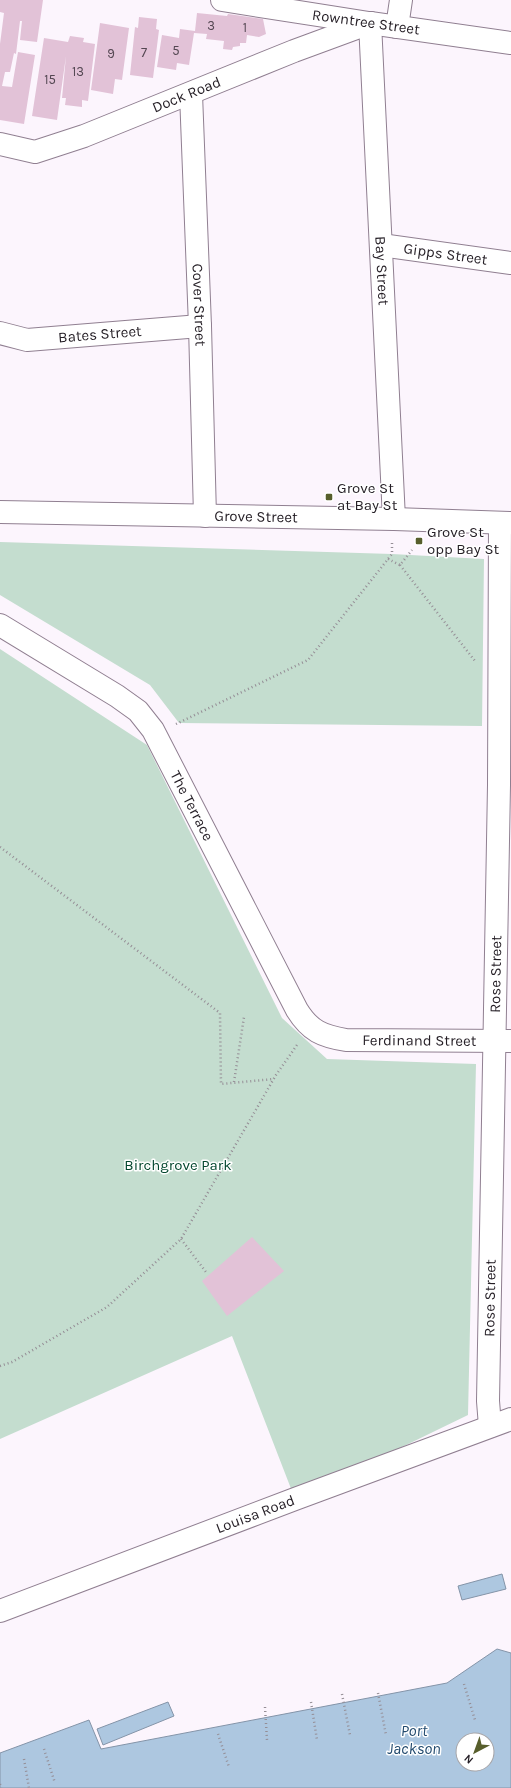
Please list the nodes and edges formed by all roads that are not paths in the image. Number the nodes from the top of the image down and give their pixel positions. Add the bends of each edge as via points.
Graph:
1 (222, 0) edge
2 (400, 0) edge
3 (299, 12) junction
4 (370, 23) junction
5 (397, 26) junction
6 (511, 42) edge
7 (294, 51) junction
8 (191, 94) junction
9 (0, 144) edge
10 (381, 245) junction
11 (511, 264) edge
12 (200, 326) junction
13 (0, 334) edge
14 (0, 512) edge
15 (205, 516) junction
16 (394, 519) junction
17 (505, 523) edge
18 (0, 625) edge
19 (319, 1032) joint
20 (502, 1041) edge
21 (511, 1419) edge
22 (490, 1426) junction
23 (0, 1611) edge

1 - 3 street, Rowntree Street
2 - 5 street
3 - 4 street, Rowntree Street
3 - 7 street via 302,29
4 - 5 street, Rowntree Street
4 - 7 street, Dock Road
4 - 10 street, Bay Street
5 - 6 street, Rowntree Street
7 - 8 street, Dock Road
8 - 9 street, Dock Road via 84,136 35,152
8 - 12 street, Cover Street
10 - 11 street, Gipps Street
10 - 16 street, Bay Street
12 - 13 street, Bates Street via 27,340
12 - 15 street, Cover Street
14 - 15 street, Grove Street
15 - 16 street, Grove Street
16 - 17 street, Grove Street
17 - 20 street, Rose Street via 499,785
18 - 19 street, The Terrace via 138,711 152,730 297,1010
19 - 20 street, Ferdinand Street via 346,1040
20 - 22 street, Rose Street via 488,1401
21 - 22 street, Louisa Road
22 - 23 street, Louisa Road

